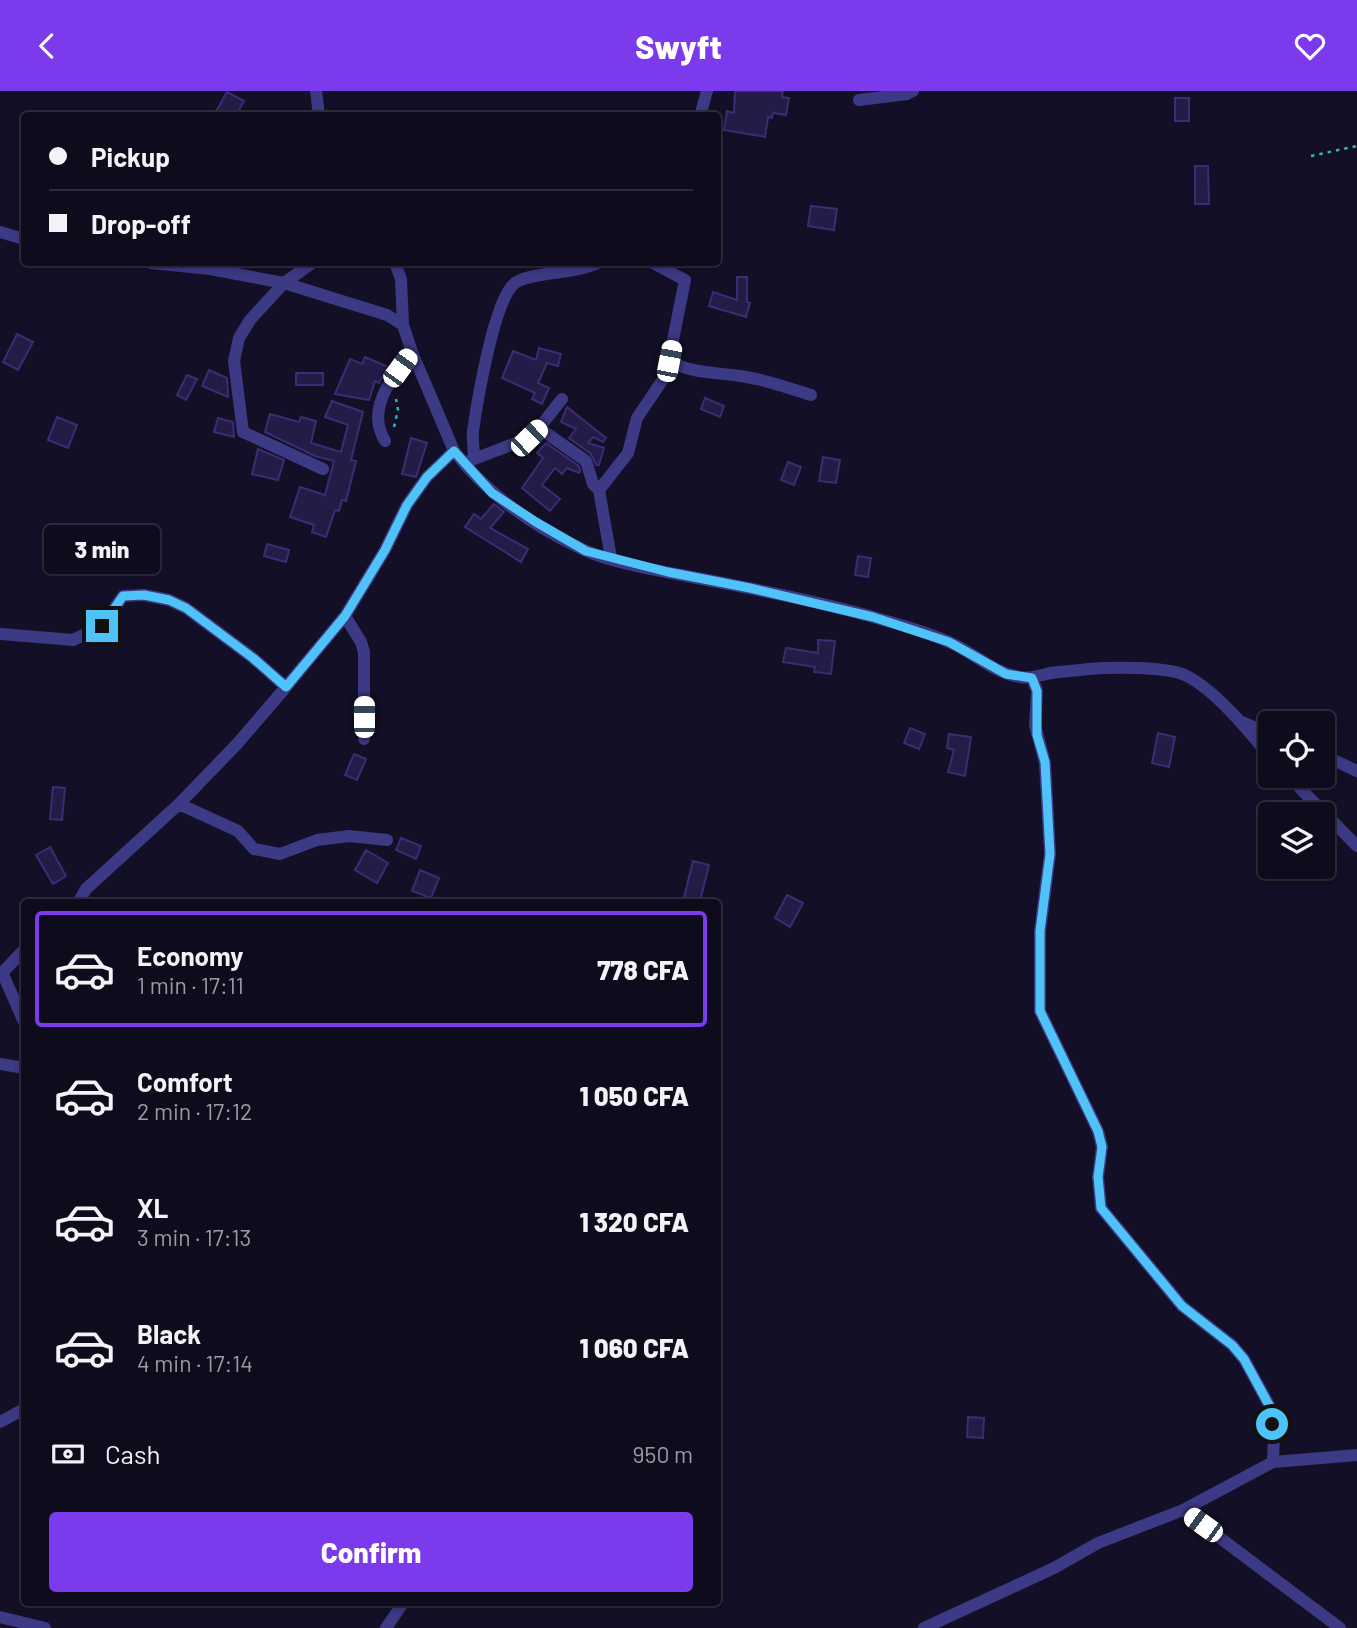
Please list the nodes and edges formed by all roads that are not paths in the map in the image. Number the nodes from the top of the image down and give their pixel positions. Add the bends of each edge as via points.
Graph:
1 (316, 91) edge
2 (706, 91) edge
3 (913, 91) edge
4 (859, 100) dead end
5 (702, 109) dead end
6 (319, 112) edge
7 (0, 232) edge
8 (21, 238) edge
9 (180, 266) edge
10 (308, 266) edge
11 (396, 266) edge
12 (588, 266) edge
13 (659, 266) edge
14 (284, 283) junction
15 (403, 325) junction
16 (412, 352) junction
17 (669, 361) junction
18 (811, 395) dead end
19 (562, 399) dead end
20 (539, 428) junction
21 (385, 441) road end
22 (454, 451) junction
23 (469, 461) junction
24 (323, 469) dead end
25 (599, 490) junction
26 (611, 558) junction
27 (345, 616) junction
28 (0, 634) edge
29 (1032, 678) junction
30 (286, 687) junction
31 (1240, 721) junction
32 (1258, 729) edge
33 (364, 739) dead end
34 (1258, 743) edge
35 (1335, 761) edge
36 (1357, 771) edge
37 (1300, 788) edge
38 (179, 803) junction
39 (387, 840) dead end
40 (1357, 846) edge
41 (80, 899) edge
42 (21, 953) edge
43 (1, 974) edge
44 (21, 1016) edge
45 (0, 1065) edge
46 (21, 1068) edge
47 (21, 1411) edge
48 (0, 1422) edge
49 (1357, 1455) edge
50 (1273, 1462) junction
51 (1182, 1510) junction
52 (401, 1606) edge
53 (0, 1617) edge
54 (1333, 1626) edge
55 (45, 1628) edge
56 (386, 1628) edge
57 (924, 1628) edge

1 - 6 street
2 - 5 street
3 - 4 street
7 - 8 street
9 - 14 street
10 - 14 street
11 - 15 street
12 - 23 street via 524,278 505,294 478,399
13 - 17 street via 685,280
14 - 15 street via 387,315
14 - 24 street via 239,338 234,361 243,432
15 - 16 street
16 - 21 street via 382,397 378,423
16 - 22 street
17 - 18 street via 682,368 741,376
17 - 25 street via 666,375 637,418 628,453
19 - 20 street
20 - 23 street via 529,438
20 - 25 street via 586,461
22 - 23 street
22 - 27 street via 407,505
23 - 26 street via 492,493 586,551
25 - 26 street
26 - 29 street via 873,617 949,642 1006,674
27 - 30 street
27 - 33 street via 364,652
28 - 30 street via 73,640 102,626 123,596 144,595 186,608
29 - 31 street via 1096,668 1170,670 1203,687
29 - 50 street via 1037,691 1037,735 1045,762 1050,854 1040,931 1040,1011 1098,1131 1101,1208 1182,1306 1244,1359 1269,1405
30 - 38 street
31 - 32 street
31 - 34 street
35 - 36 street
37 - 40 street
38 - 39 street via 238,831 254,849 280,854 317,840 349,836
38 - 41 street
42 - 43 street
43 - 44 street
45 - 46 street
47 - 48 street
49 - 50 street
50 - 51 street
51 - 54 street
51 - 57 street via 1098,1543
52 - 56 street
53 - 55 street

